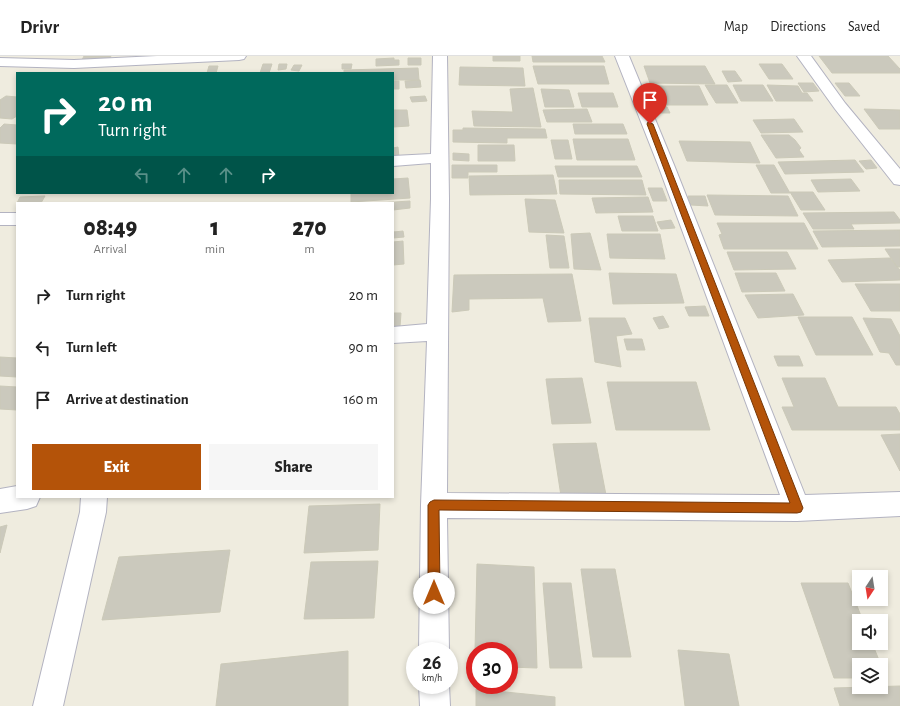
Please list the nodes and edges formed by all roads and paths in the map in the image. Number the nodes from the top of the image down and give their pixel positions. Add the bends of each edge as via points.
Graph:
1 (239, 56) edge
2 (440, 56) edge
3 (622, 56) edge
4 (804, 56) edge
5 (0, 62) edge
6 (439, 158) junction
7 (394, 161) edge
8 (900, 180) edge
9 (0, 219) edge
10 (16, 219) edge
11 (437, 332) junction
12 (394, 335) edge
13 (20, 498) edge
14 (94, 498) edge
15 (0, 501) edge
16 (900, 504) edge
17 (434, 505) junction
18 (797, 508) junction
19 (434, 642) edge
20 (434, 694) edge
21 (48, 706) edge
22 (435, 706) edge

1 - 5 street via 74,64
2 - 6 street
3 - 18 street via 666,164
4 - 8 street via 840,106
6 - 7 street
6 - 11 street
9 - 10 street
11 - 12 street
11 - 17 street
13 - 15 street
14 - 21 street via 93,512
16 - 18 street
17 - 18 street
17 - 19 street
20 - 22 street

